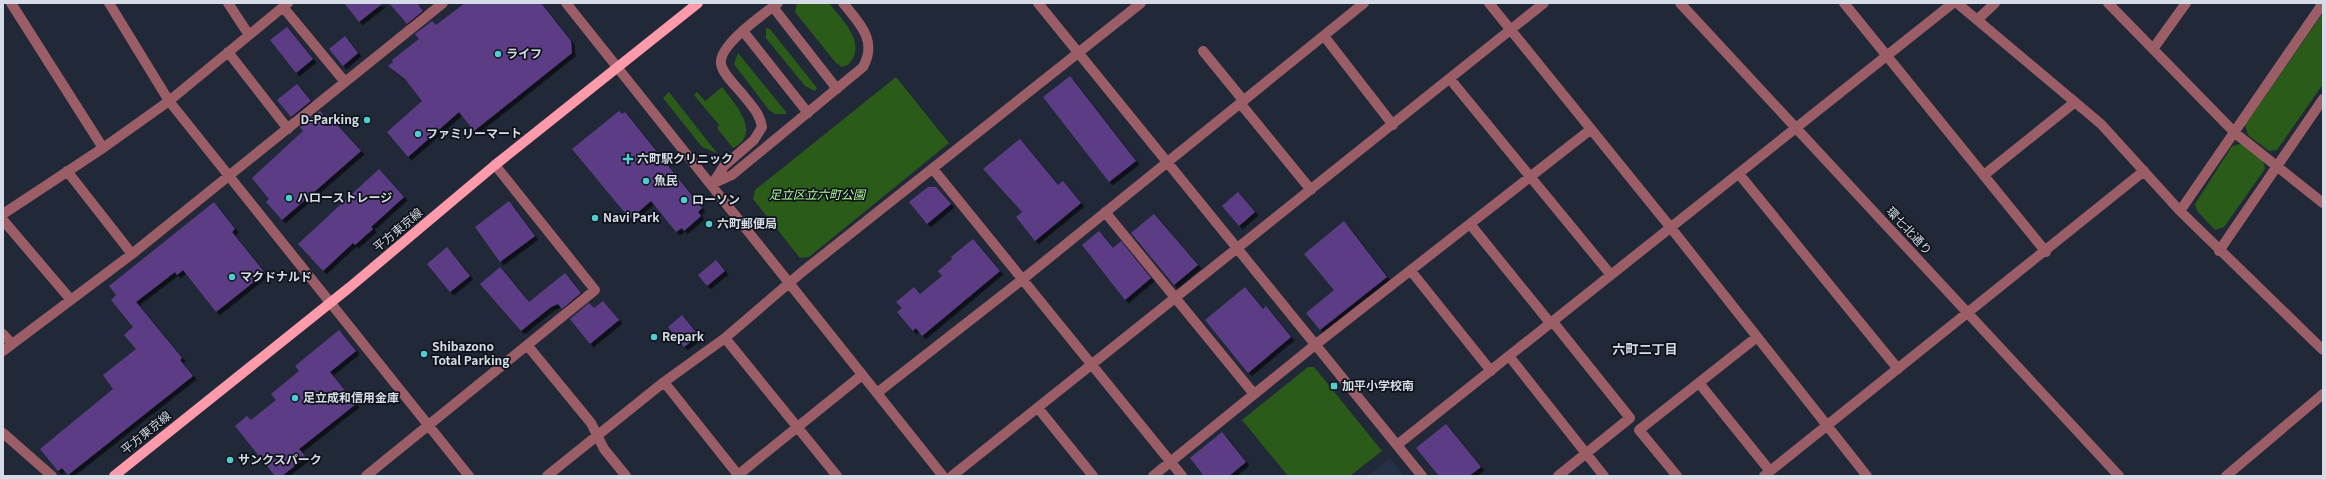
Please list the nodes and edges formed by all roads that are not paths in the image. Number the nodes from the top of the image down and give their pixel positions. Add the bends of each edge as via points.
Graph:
1 (12, 3) edge
2 (109, 3) edge
3 (228, 3) edge
4 (443, 3) edge
5 (566, 3) edge
6 (698, 3) edge
7 (843, 3) edge
8 (1038, 3) edge
9 (1141, 3) edge
10 (1362, 3) edge
11 (1489, 3) edge
12 (1544, 3) edge
13 (1680, 3) edge
14 (1844, 3) edge
15 (1953, 3) edge
16 (1957, 3) edge
17 (1995, 3) edge
18 (2108, 3) edge
19 (2186, 3) edge
20 (2323, 3) edge
21 (285, 5) edge
22 (775, 5) edge
23 (1977, 20) junction
24 (1510, 30) junction
25 (743, 31) junction
26 (249, 35) junction
27 (1324, 36) junction
28 (2153, 48) junction
29 (1203, 51) dead end
30 (228, 52) junction
31 (1079, 53) junction
32 (1886, 56) junction
33 (617, 68) junction
34 (1450, 79) junction
35 (345, 82) junction
36 (838, 89) junction
37 (2323, 99) edge
38 (169, 100) junction
39 (1241, 102) junction
40 (2075, 102) junction
41 (808, 113) junction
42 (1393, 125) junction
43 (1796, 128) junction
44 (288, 129) junction
45 (1590, 130) junction
46 (2235, 133) junction
47 (104, 148) junction
48 (1166, 162) junction
49 (495, 165) junction
50 (934, 168) junction
51 (2277, 168) junction
52 (67, 171) junction
53 (2144, 171) junction
54 (1739, 174) junction
55 (1984, 175) junction
56 (230, 176) junction
57 (1532, 176) junction
58 (712, 184) junction
59 (1311, 190) junction
60 (2323, 204) edge
61 (2180, 211) junction
62 (1105, 212) junction
63 (3, 214) edge
64 (3, 220) edge
65 (1470, 224) junction
66 (1671, 228) junction
67 (1238, 248) junction
68 (2219, 251) junction
69 (2046, 252) junction
70 (132, 254) junction
71 (1411, 271) junction
72 (1611, 275) junction
73 (1023, 279) junction
74 (789, 283) junction
75 (1176, 297) junction
76 (71, 300) junction
77 (331, 303) junction
78 (1968, 314) junction
79 (1552, 323) junction
80 (3, 334) edge
81 (1757, 337) junction
82 (725, 338) junction
83 (12, 344) junction
84 (527, 345) junction
85 (1315, 345) junction
86 (2323, 350) edge
87 (3, 351) edge
88 (1509, 356) junction
89 (1092, 365) junction
90 (1898, 369) junction
91 (1491, 371) junction
92 (862, 375) junction
93 (664, 382) junction
94 (1699, 383) junction
95 (877, 393) junction
96 (1254, 394) junction
97 (2323, 394) edge
98 (1038, 408) junction
99 (1630, 418) junction
100 (429, 425) junction
101 (1827, 426) junction
102 (798, 427) junction
103 (1639, 430) junction
104 (3, 433) edge
105 (597, 437) junction
106 (1397, 445) junction
107 (1586, 453) junction
108 (1171, 462) junction
109 (553, 474) edge
110 (1767, 474) edge
111 (370, 475) edge
112 (738, 475) edge
113 (52, 476) edge
114 (114, 476) edge
115 (469, 476) edge
116 (626, 476) edge
117 (838, 476) edge
118 (943, 476) edge
119 (952, 476) edge
120 (1093, 476) edge
121 (1153, 476) edge
122 (1182, 476) edge
123 (1422, 476) edge
124 (1558, 476) edge
125 (1604, 476) edge
126 (1676, 476) edge
127 (1867, 476) edge
128 (2119, 476) edge
129 (2226, 476) edge

1 - 47 street
2 - 38 street
3 - 26 street
4 - 35 street
5 - 33 street
6 - 33 main road, 平方東京線
7 - 36 street via 867,34 870,51 864,67
8 - 31 street
9 - 31 street
10 - 27 street
11 - 24 street
12 - 24 street
13 - 43 street, 環七北通り
14 - 32 street
15 - 32 street
16 - 23 street
17 - 23 street
18 - 28 street
19 - 28 street
20 - 46 street
21 - 26 street
21 - 35 street
22 - 25 street
22 - 36 street
23 - 40 street
24 - 34 street
24 - 45 street
25 - 41 street
25 - 58 street via 724,50 721,65 757,112 762,127 754,140 724,166
26 - 30 street
27 - 39 street
27 - 42 street
28 - 46 street
29 - 39 street
30 - 38 street
30 - 44 street
31 - 48 street
31 - 50 street
32 - 43 street
32 - 55 street
33 - 49 main road, 平方東京線
33 - 58 street
34 - 42 street
34 - 57 street
35 - 44 street
36 - 41 street
37 - 51 street
38 - 47 street
38 - 56 street
39 - 48 street
39 - 59 street
40 - 53 street via 2102,124
40 - 55 street
41 - 58 street via 732,175
42 - 59 street
43 - 54 street
43 - 78 street, 環七北通り
44 - 56 street
45 - 57 street
45 - 66 street
46 - 51 street
46 - 61 street
47 - 52 street
48 - 62 street
48 - 67 street
49 - 77 main road, 平方東京線
49 - 84 street via 595,290
50 - 73 street
50 - 74 street
51 - 60 street
51 - 68 street
52 - 63 street
52 - 70 street
53 - 61 street
53 - 69 street
54 - 66 street
54 - 90 street
55 - 69 street
56 - 70 street
56 - 77 street
57 - 65 street
57 - 72 street
58 - 74 street
59 - 67 street
61 - 68 street
62 - 73 street
62 - 75 street
64 - 76 street
65 - 71 street
65 - 79 street
66 - 72 street
66 - 81 street
67 - 75 street
67 - 85 street
68 - 86 street
69 - 78 street
70 - 76 street
71 - 85 street
71 - 91 street
72 - 79 street
73 - 89 street
73 - 95 street
74 - 82 street
74 - 92 street
75 - 89 street
75 - 96 street
76 - 83 street
77 - 100 street
77 - 114 main road, 平方東京線
78 - 90 street
78 - 128 street, 環七北通り
79 - 88 street
79 - 99 street
80 - 83 street
81 - 94 street
81 - 101 street
82 - 93 street
82 - 102 street
83 - 87 street
84 - 100 street
84 - 105 street via 591,423
85 - 96 street
85 - 106 street
88 - 91 street
88 - 107 street
89 - 98 street
89 - 108 street
90 - 101 street
91 - 106 street
92 - 95 street
92 - 102 street
93 - 105 street
93 - 112 street
94 - 103 street
94 - 110 street
95 - 118 street
96 - 108 street
97 - 129 street
98 - 119 street
98 - 120 street
99 - 103 street
99 - 107 street
100 - 111 street
100 - 115 street
101 - 110 street
101 - 127 street
102 - 112 street
102 - 117 street
103 - 126 street
104 - 113 street
105 - 109 street
105 - 116 street
106 - 123 street
107 - 124 street
107 - 125 street
108 - 121 street
108 - 122 street

